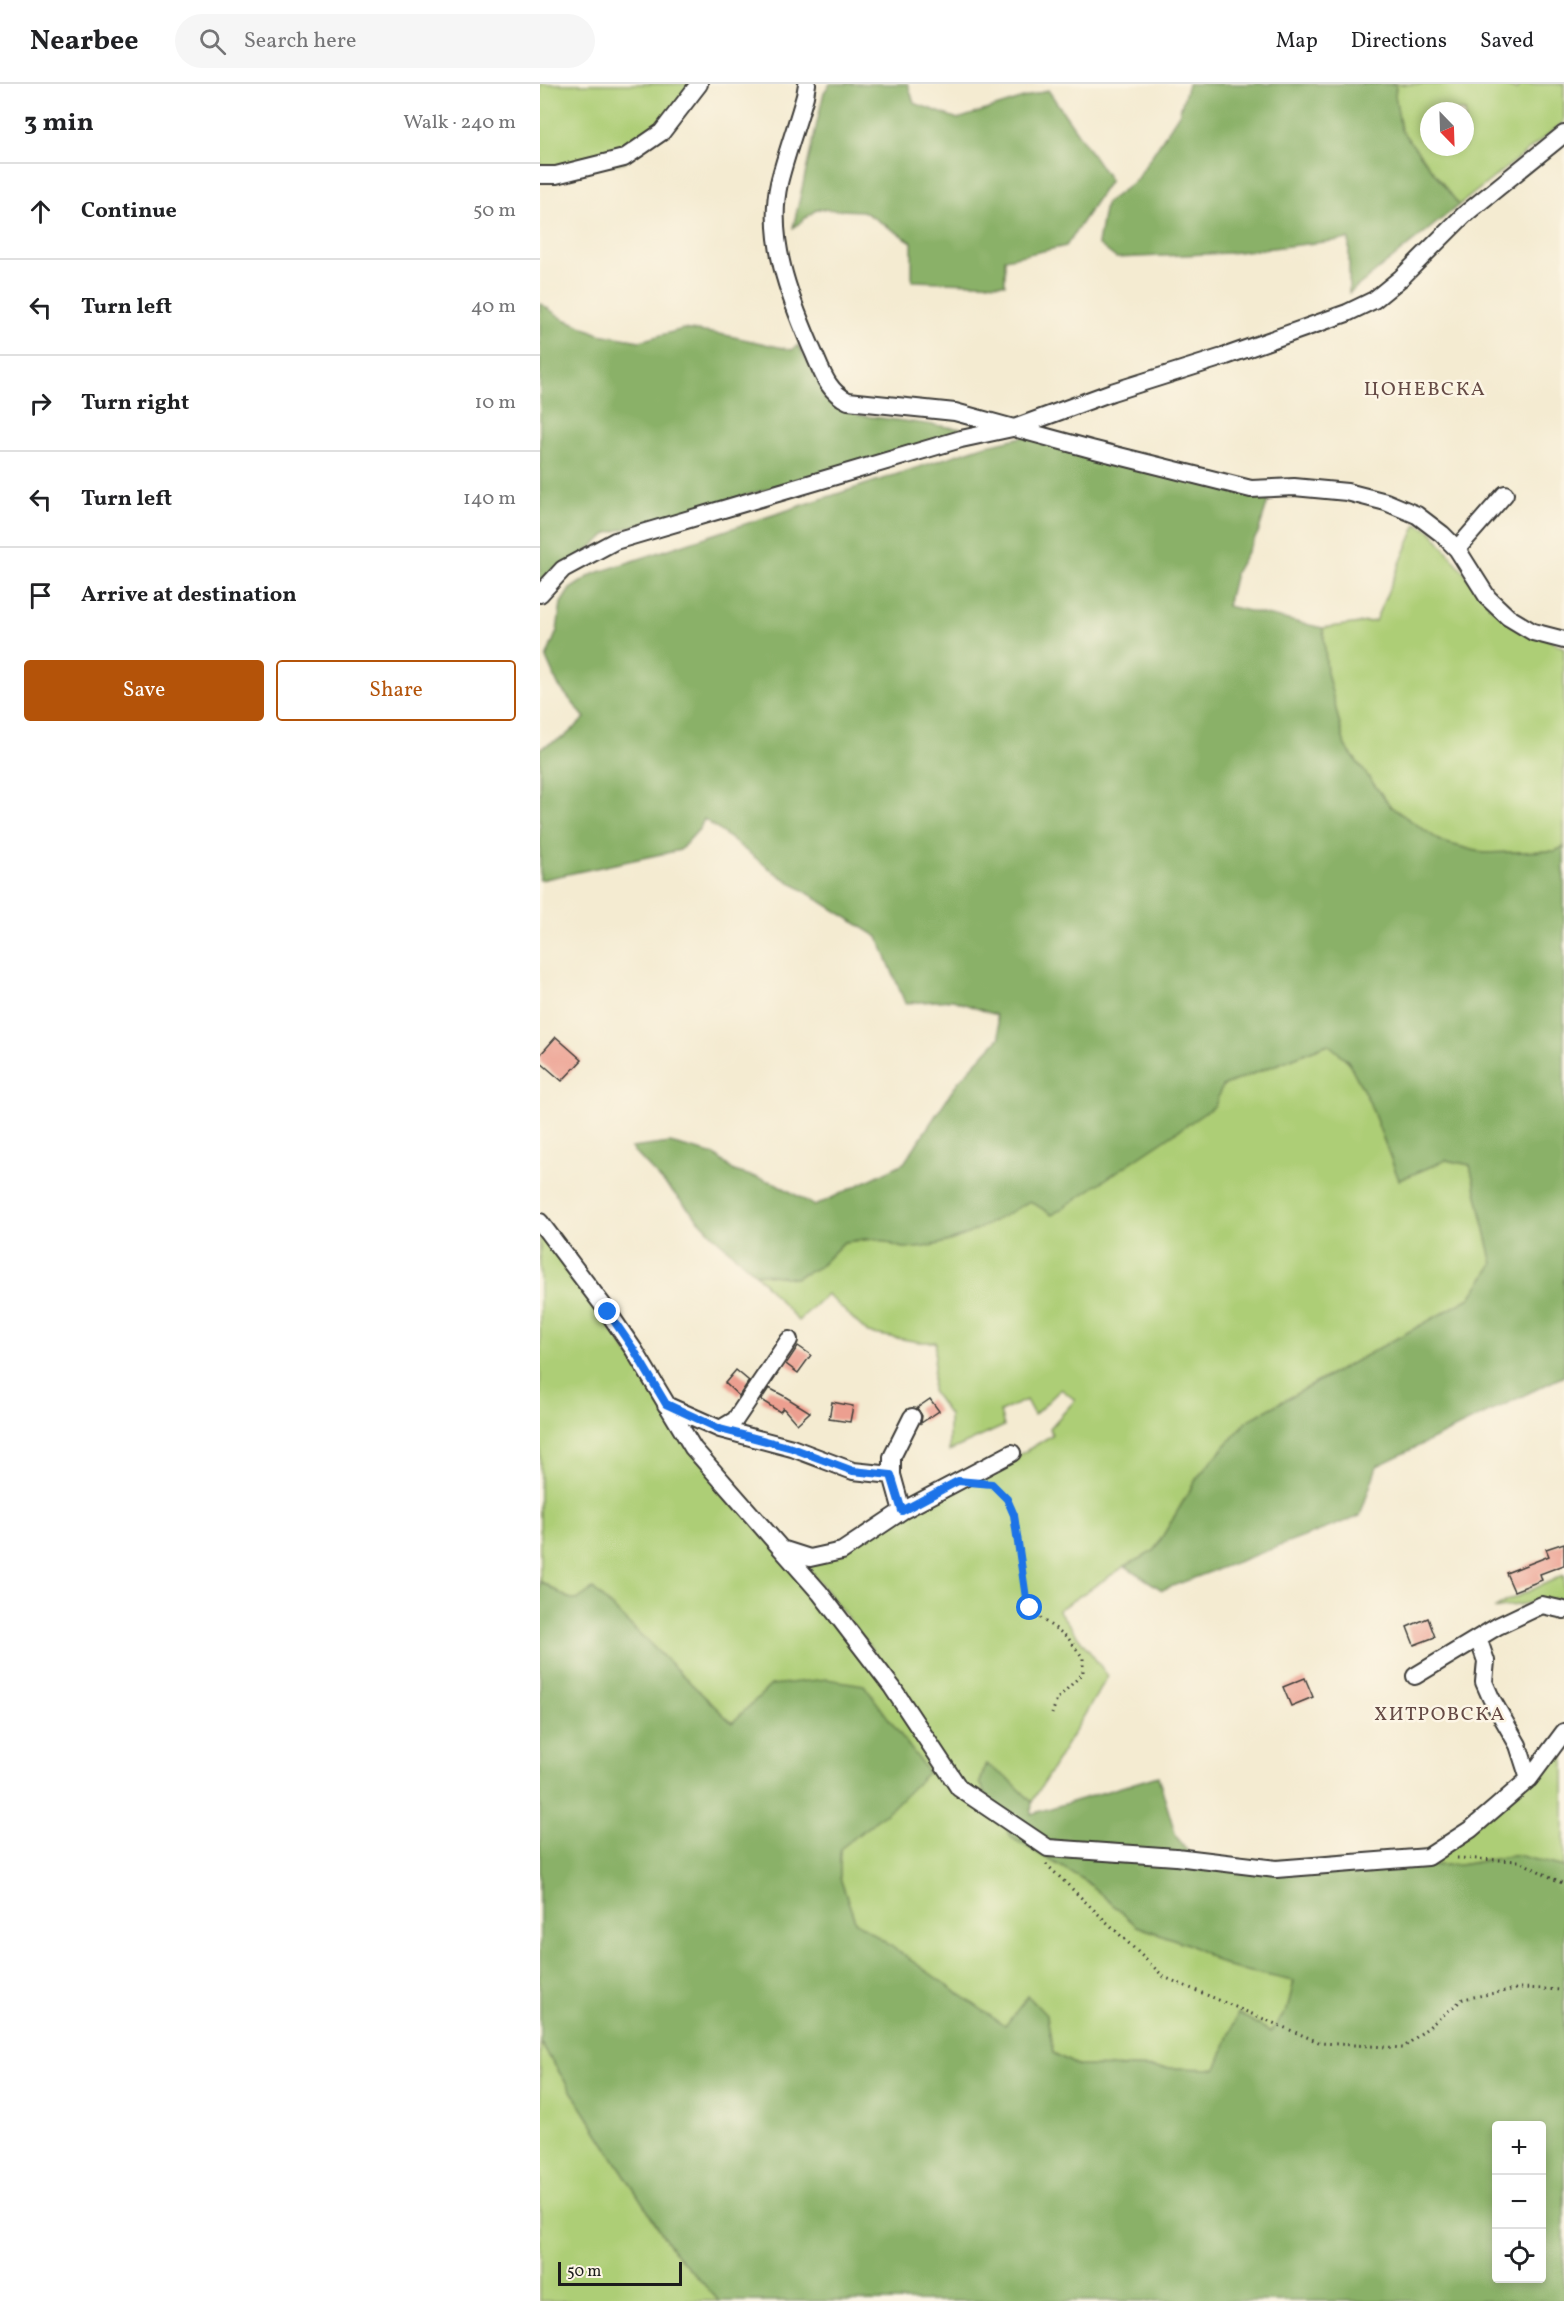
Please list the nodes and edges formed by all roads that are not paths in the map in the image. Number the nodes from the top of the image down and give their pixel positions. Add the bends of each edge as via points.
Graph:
1 (699, 84) edge
2 (807, 84) edge
3 (1564, 134) edge
4 (540, 175) edge
5 (1017, 427) junction
6 (1504, 494) dead end
7 (1457, 549) junction
8 (540, 594) edge
9 (1564, 640) edge
10 (540, 1222) edge
11 (789, 1340) dead end
12 (666, 1404) junction
13 (912, 1417) dead end
14 (720, 1429) junction
15 (1012, 1453) dead end
16 (891, 1475) junction
17 (902, 1511) junction
18 (784, 1550) junction
19 (1564, 1610) edge
20 (1478, 1638) junction
21 (1415, 1676) dead end
22 (1564, 1732) edge
23 (1529, 1779) junction

1 - 4 street via 662,132 624,158 556,175
2 - 5 street via 779,184 776,235 779,258 829,386 848,402 955,412
3 - 5 street via 1464,215 1374,300 1347,313
5 - 7 street via 1251,489 1294,487 1347,492 1386,502 1417,515
5 - 8 street via 961,439 615,541 564,569
6 - 7 street
7 - 9 street via 1488,598 1508,617 1533,632
10 - 12 street via 608,1312
11 - 14 street via 735,1420
12 - 14 street
12 - 18 street via 693,1448
13 - 16 street via 892,1456
14 - 16 street via 792,1448 853,1471
15 - 17 street
16 - 17 street
17 - 18 street via 842,1551 810,1558
18 - 23 street via 892,1687 959,1788 1048,1848 1276,1869 1428,1857 1471,1829
19 - 20 street via 1542,1605
20 - 21 street
20 - 23 street via 1486,1661 1484,1682 1518,1745
22 - 23 street

